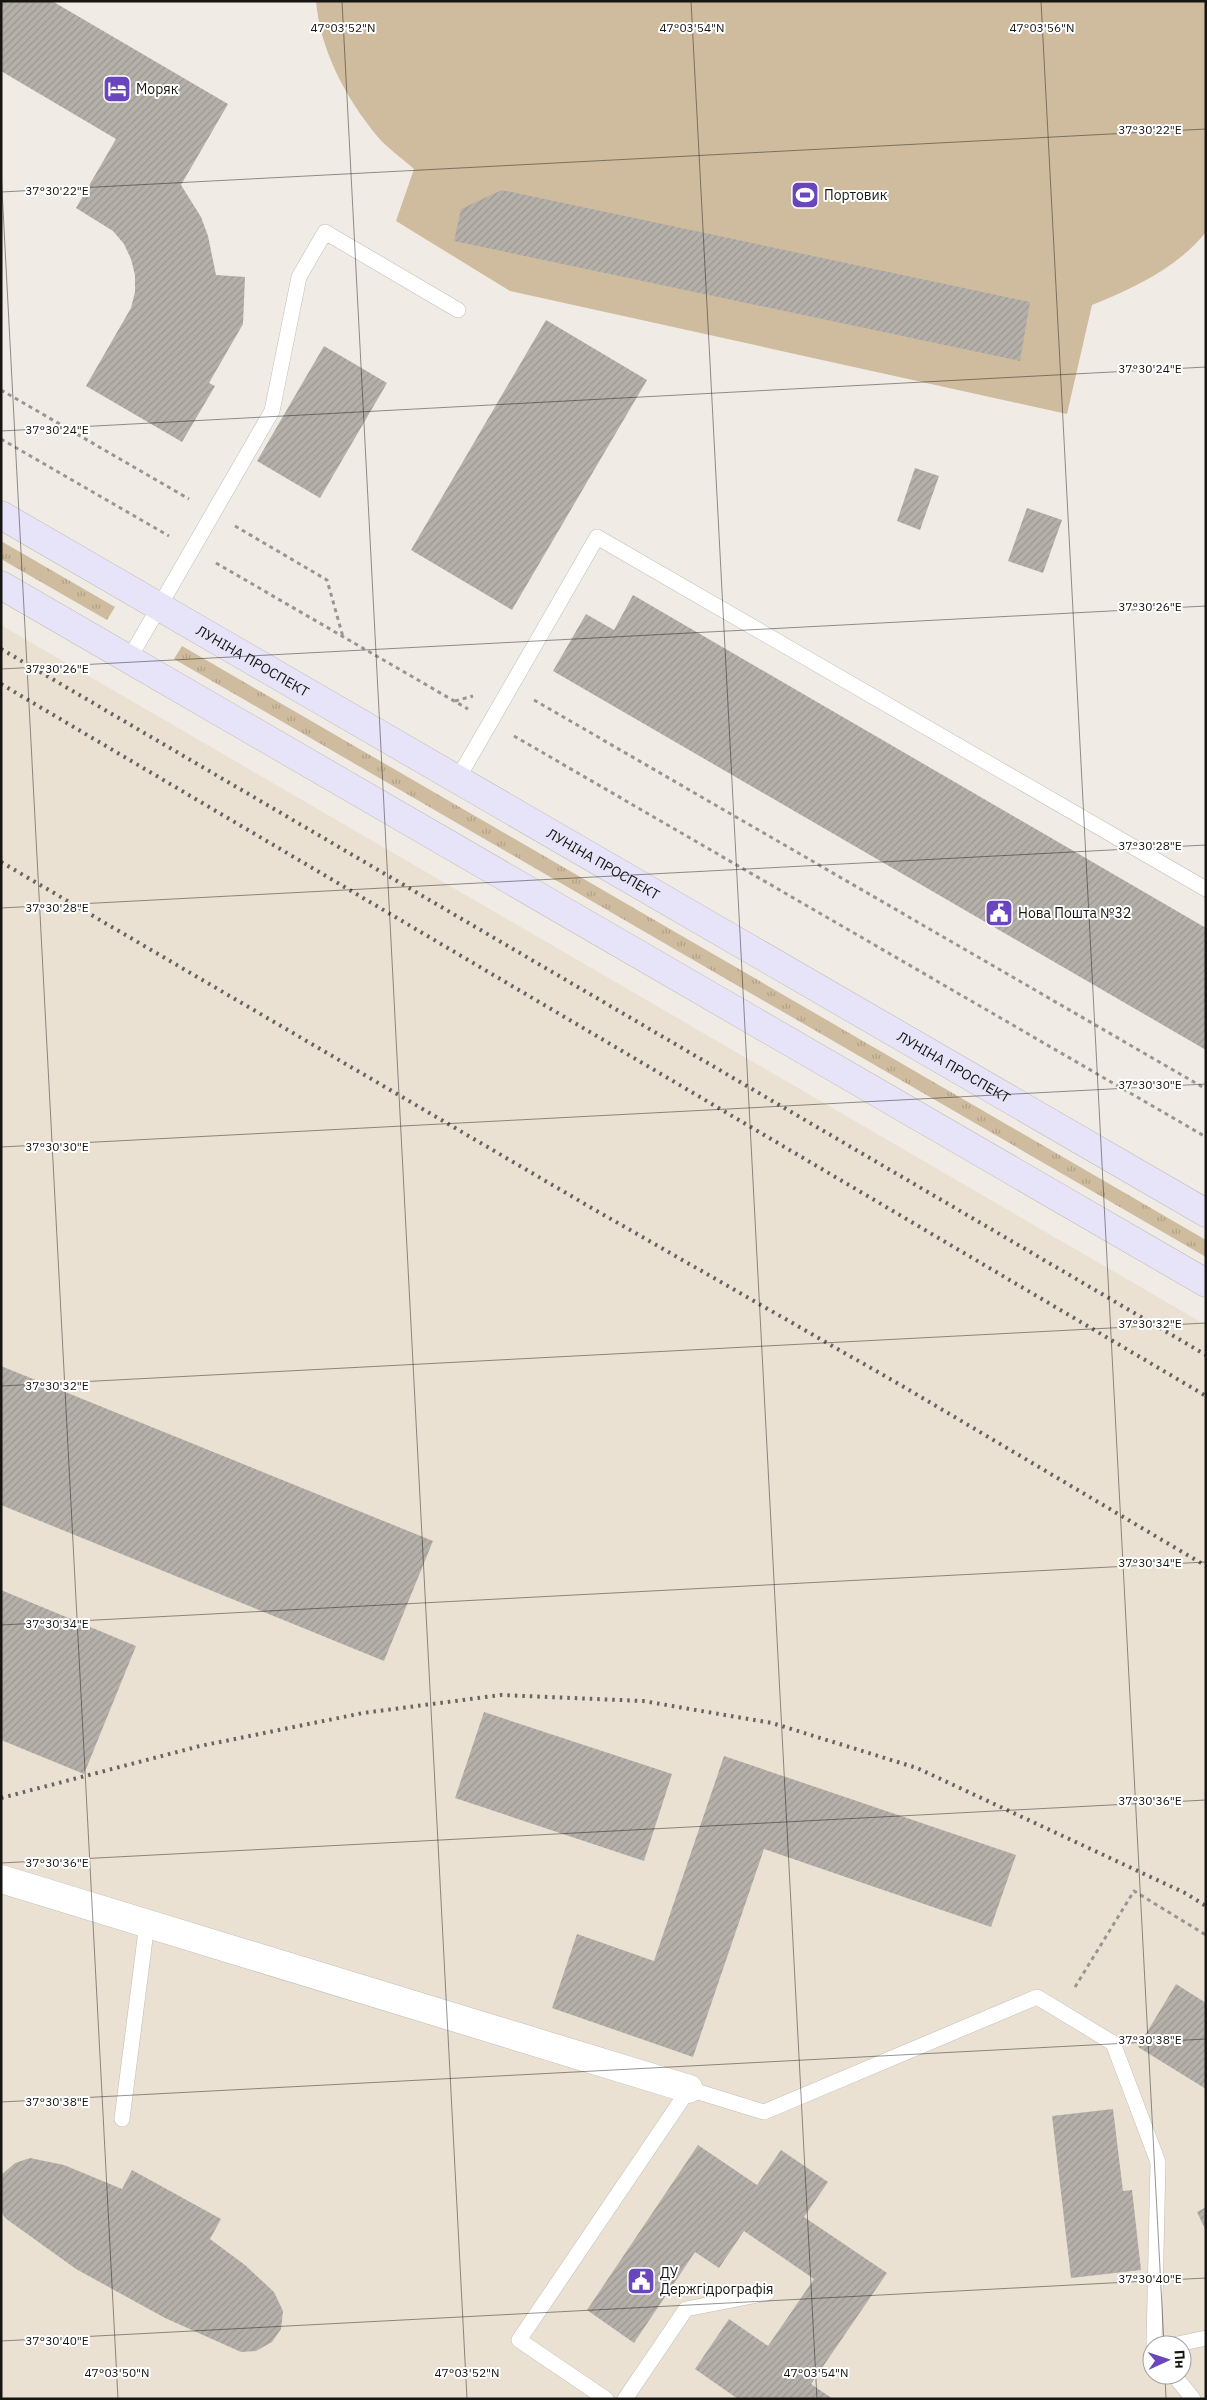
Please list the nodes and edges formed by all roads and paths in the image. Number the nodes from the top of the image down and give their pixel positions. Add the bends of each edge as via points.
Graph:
1 (458, 310) dead end
2 (1, 390) edge
3 (1, 439) edge
4 (214, 514) junction
5 (1, 515) edge
6 (193, 550) junction
7 (1, 585) edge
8 (159, 607) junction
9 (343, 637) junction
10 (129, 659) junction
11 (511, 686) junction
12 (490, 722) junction
13 (457, 780) junction
14 (1206, 890) edge
15 (1206, 1089) edge
16 (1206, 1137) edge
17 (1206, 1214) edge
18 (1206, 1283) edge
19 (1, 1879) edge
20 (147, 1923) junction
21 (1206, 1935) edge
22 (1060, 2011) junction
23 (689, 2089) junction
24 (122, 2119) dead end
25 (767, 2293) dead end
26 (1154, 2335) edge
27 (1206, 2338) edge
28 (1192, 2341) edge
29 (1182, 2385) edge
30 (606, 2399) edge
31 (625, 2399) edge
32 (1193, 2399) edge

1 - 4 lane via 325,232 299,277 272,411
2 - 4 path
3 - 6 path
4 - 6 lane
4 - 9 path via 327,580
5 - 8 main road, ЛУНІНА ПРОСПЕКТ
6 - 8 lane
6 - 9 path
7 - 10 main road
8 - 10 lane
8 - 13 main road, ЛУНІНА ПРОСПЕКТ
9 - 12 path
10 - 18 main road
11 - 12 lane
11 - 14 lane via 597,537
11 - 15 path
12 - 13 lane
12 - 16 path
13 - 17 main road, ЛУНІНА ПРОСПЕКТ
19 - 20 street
20 - 23 street
20 - 24 lane
21 - 22 path via 1134,1891
22 - 23 lane via 1037,1997 764,2112
22 - 26 lane via 1113,2042 1158,2162
23 - 30 lane via 520,2340
25 - 31 lane via 686,2309
27 - 28 lane
29 - 32 lane

